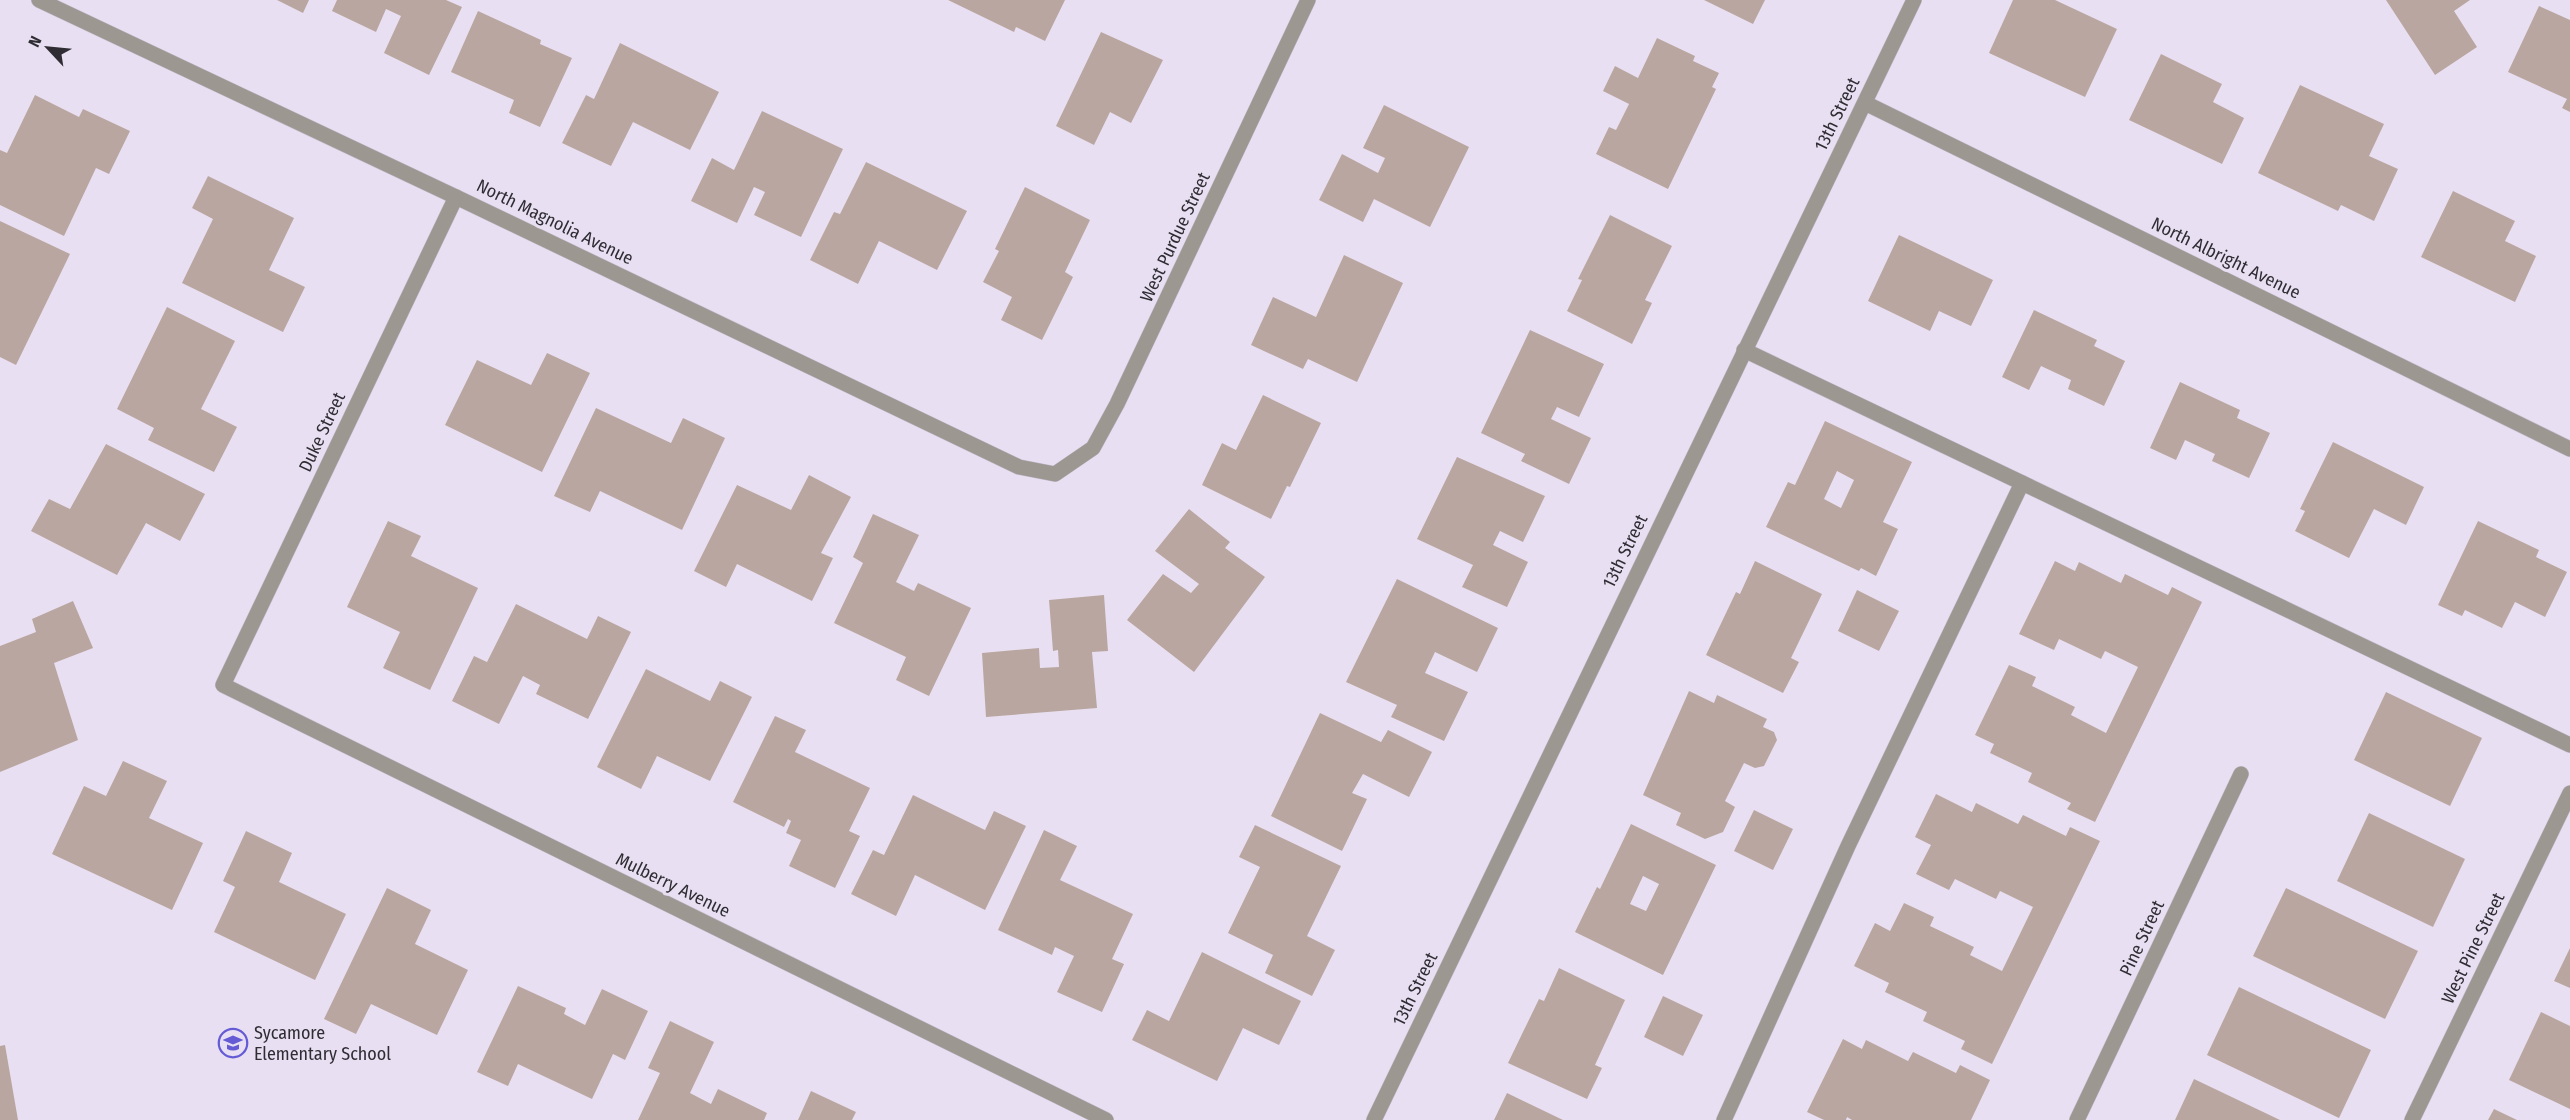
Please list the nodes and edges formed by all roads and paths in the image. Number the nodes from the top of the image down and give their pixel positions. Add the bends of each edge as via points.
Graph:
1 (39, 0) edge
2 (1308, 0) edge
3 (1914, 0) edge
4 (1865, 103) junction
5 (456, 197) junction
6 (1744, 350) junction
7 (2570, 449) edge
8 (1055, 474) joint
9 (2022, 483) junction
10 (224, 684) joint
11 (2570, 745) edge
12 (2241, 774) dead end
13 (2570, 793) edge
14 (1106, 1120) edge
15 (1374, 1120) edge
16 (1724, 1120) edge
17 (2077, 1120) edge
18 (2412, 1120) edge

1 - 5 street, North Magnolia Avenue
2 - 8 street, West Purdue Street via 1117,404 1093,448
3 - 4 street, 13th Street
4 - 6 street, 13th Street
4 - 7 street, North Albright Avenue
5 - 8 street, North Magnolia Avenue via 1019,467
5 - 10 street, Duke Street
6 - 9 street
6 - 15 street, 13th Street
9 - 11 street
9 - 16 street via 1848,846
10 - 14 street, Mulberry Avenue
12 - 17 street, Pine Street
13 - 18 street, West Pine Street

